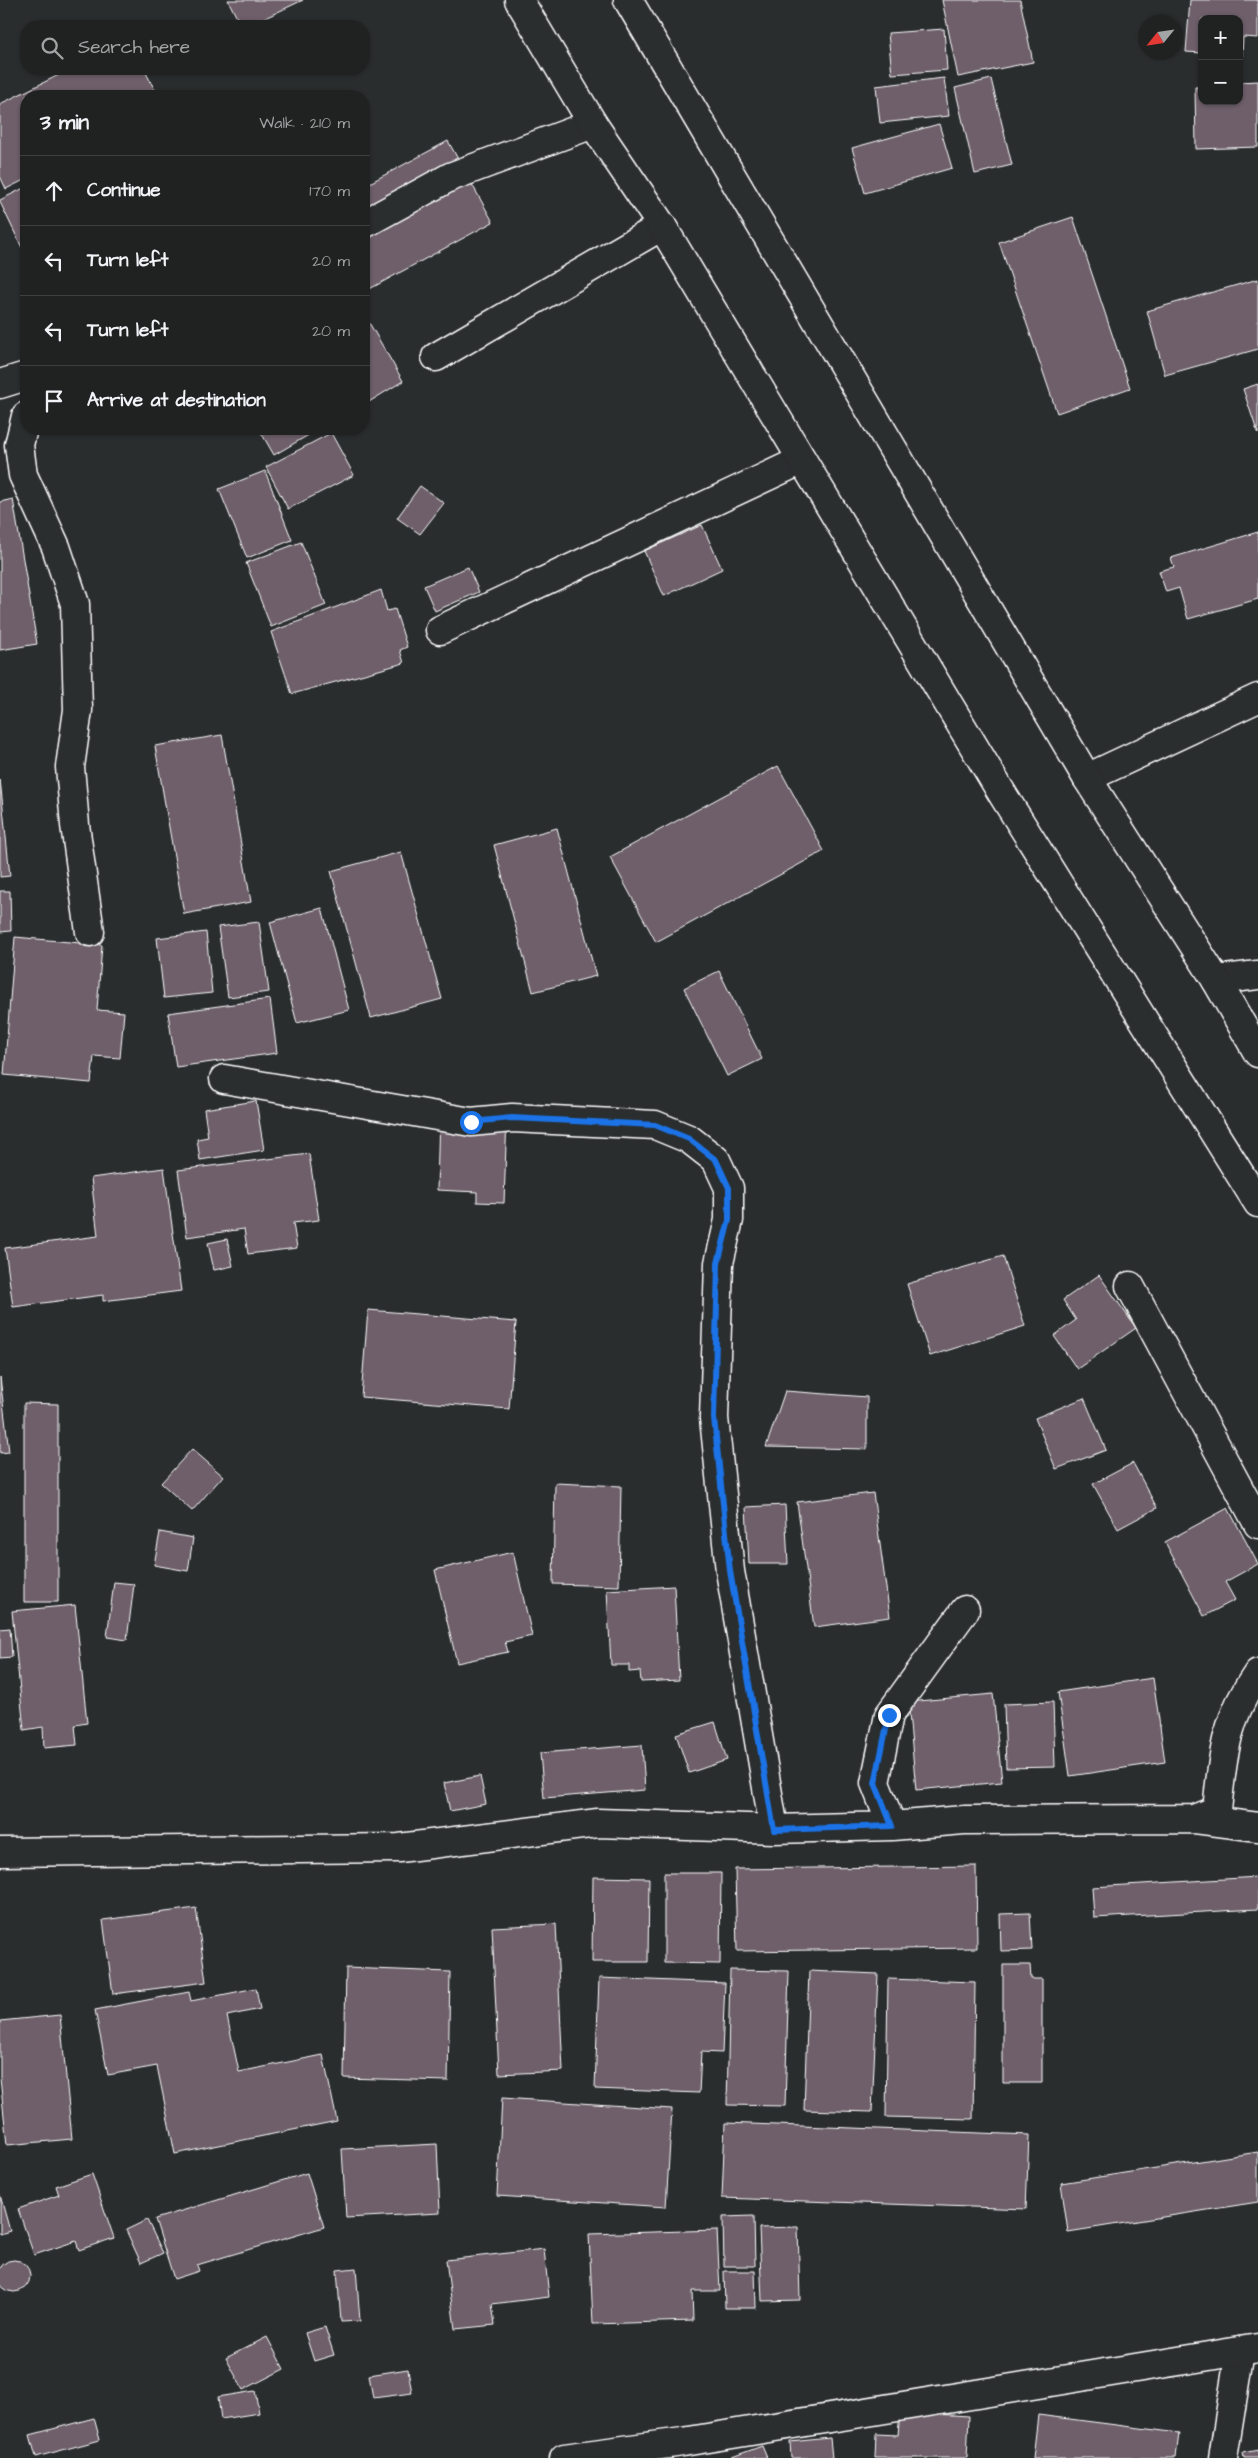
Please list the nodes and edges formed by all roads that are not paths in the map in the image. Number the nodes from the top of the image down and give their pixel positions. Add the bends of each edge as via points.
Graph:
1 (518, 0) edge
2 (628, 0) edge
3 (593, 124) junction
4 (370, 221) edge
5 (662, 226) junction
6 (436, 358) dead end
7 (20, 378) edge
8 (0, 384) edge
9 (22, 435) edge
10 (802, 460) junction
11 (440, 630) dead end
12 (1258, 698) edge
13 (1088, 778) junction
14 (90, 932) dead end
15 (1258, 975) edge
16 (1216, 980) junction
17 (1258, 1053) edge
18 (224, 1078) dead end
19 (1258, 1203) edge
20 (1130, 1286) dead end
21 (1258, 1524) edge
22 (965, 1610) dead end
23 (1258, 1673) edge
24 (1196, 1818) junction
25 (892, 1826) junction
26 (1258, 1827) edge
27 (774, 1830) junction
28 (0, 1852) edge
29 (1249, 2350) edge
30 (684, 2450) edge
31 (564, 2458) edge
32 (1223, 2458) edge

1 - 3 main road
2 - 13 main road
3 - 4 main road via 450,177
3 - 5 main road
5 - 6 main road
5 - 10 main road
7 - 8 main road
9 - 14 main road via 19,446 23,475 56,547 74,604 78,710 70,767
10 - 11 main road
10 - 19 main road via 1002,795
12 - 13 main road
13 - 16 main road
15 - 16 main road
16 - 17 main road
18 - 27 main road via 471,1122 512,1118 655,1125 689,1139 716,1160 730,1196 729,1220 718,1263 714,1418 730,1571
20 - 21 main road
22 - 25 main road via 889,1715 875,1783
23 - 24 main road via 1243,1694 1229,1726 1217,1810
24 - 25 main road via 964,1820
24 - 26 main road
25 - 27 main road
27 - 28 main road via 598,1823 400,1848
29 - 30 main road
29 - 32 main road
30 - 31 main road

